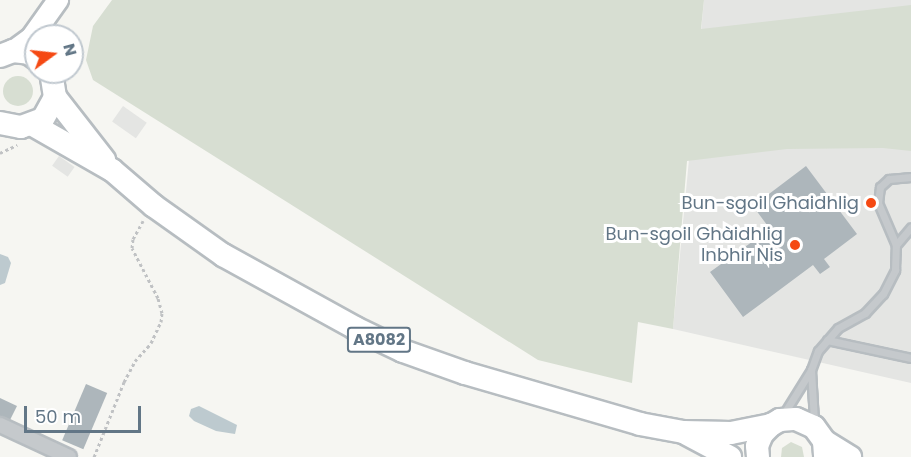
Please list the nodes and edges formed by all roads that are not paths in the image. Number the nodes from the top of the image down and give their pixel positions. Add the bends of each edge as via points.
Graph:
1 (58, 0) edge
2 (44, 24) edge
3 (24, 42) edge
4 (24, 53) edge
5 (6, 54) edge
6 (53, 84) edge
7 (55, 97) junction
8 (0, 124) edge
9 (33, 125) junction
10 (112, 170) junction
11 (911, 177) edge
12 (911, 228) edge
13 (896, 245) junction
14 (827, 340) junction
15 (911, 358) edge
16 (811, 370) junction
17 (776, 423) junction
18 (0, 425) edge
19 (683, 432) junction
20 (821, 442) edge
21 (69, 457) edge
22 (730, 457) edge
23 (758, 457) edge
24 (850, 457) edge

1 - 2 main road
3 - 5 main road
4 - 5 main road
6 - 7 main road, A8082
7 - 9 main road via 48,112
7 - 10 main road, A8082
8 - 9 main road, A8082
9 - 10 main road, A8082
10 - 19 main road, A8082 via 153,206 223,255 384,342 465,373 640,424
11 - 13 lane via 889,178 880,187 878,203
12 - 13 lane
13 - 14 lane via 895,270 883,294 865,313 838,328
14 - 15 lane
14 - 16 lane
16 - 17 lane
16 - 20 lane
17 - 19 main road, A8082 via 731,433
17 - 20 main road, A8082 via 796,419
17 - 23 main road via 760,440
18 - 21 street
19 - 22 main road, A8082
20 - 24 main road, A8082

